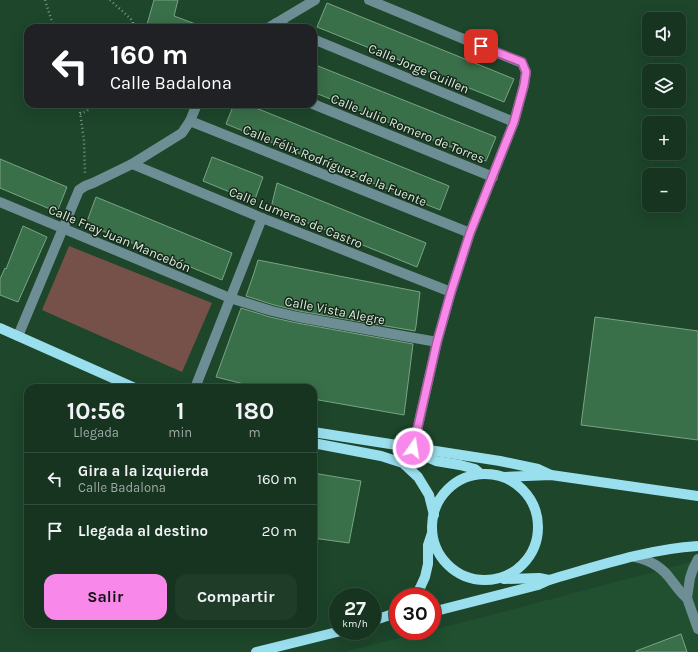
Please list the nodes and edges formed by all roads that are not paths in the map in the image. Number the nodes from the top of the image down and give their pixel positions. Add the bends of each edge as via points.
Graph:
1 (315, 0) edge
2 (369, 0) edge
3 (275, 24) edge
4 (317, 40) edge
5 (317, 106) edge
6 (195, 108) edge
7 (190, 121) junction
8 (514, 122) junction
9 (132, 164) junction
10 (492, 177) junction
11 (0, 202) edge
12 (262, 218) junction
13 (63, 229) junction
14 (470, 233) junction
15 (451, 292) junction
16 (230, 298) junction
17 (0, 328) edge
18 (18, 336) junction
19 (437, 342) junction
20 (126, 384) edge
21 (197, 384) edge
22 (317, 433) edge
23 (317, 444) edge
24 (413, 448) junction
25 (482, 474) junction
26 (551, 475) junction
27 (502, 477) junction
28 (698, 496) edge
29 (434, 515) junction
30 (432, 533) junction
31 (698, 546) edge
32 (635, 557) junction
33 (698, 559) edge
34 (496, 579) junction
35 (549, 580) junction
36 (420, 588) edge
37 (687, 598) junction
38 (441, 610) edge
39 (698, 629) edge
40 (329, 634) edge
41 (256, 652) edge

1 - 3 street
2 - 8 street via 522,62 526,72
4 - 8 street, Calle Jorge Guillen
5 - 10 street, Calle Julio Romero de Torres
6 - 7 street
7 - 9 street via 182,133
7 - 14 street, Calle Félix Rodríguez de la Fuente
8 - 10 street
9 - 12 street, Calle Lumeras de Castro
9 - 13 street via 79,190
10 - 14 street
11 - 13 street, Calle Fray Juan Mancebón
12 - 15 street, Calle Lumeras de Castro
12 - 16 street
13 - 16 street, Calle Fray Juan Mancebón
13 - 18 street
14 - 15 street
15 - 19 street
16 - 19 street, Calle Vista Alegre via 298,317
16 - 21 street
17 - 18 main road
18 - 20 main road
19 - 24 street
22 - 24 main road
23 - 29 main road via 381,456 403,463 418,477 429,495
24 - 25 main road via 436,461 460,464
24 - 26 main road via 493,460 538,469
25 - 27 main road
25 - 29 main road via 460,480 451,487 443,495
26 - 27 main road
26 - 28 main road
27 - 34 main road via 516,484 527,494 538,523 537,538 532,552 523,565 511,574
29 - 30 main road
30 - 34 main road via 441,557 459,574 484,580
30 - 36 main road via 428,545 428,564
31 - 32 main road via 672,548
32 - 35 main road
32 - 37 street via 645,559 663,571
33 - 37 street via 690,578
34 - 35 main road
35 - 38 main road
37 - 39 street
40 - 41 main road

